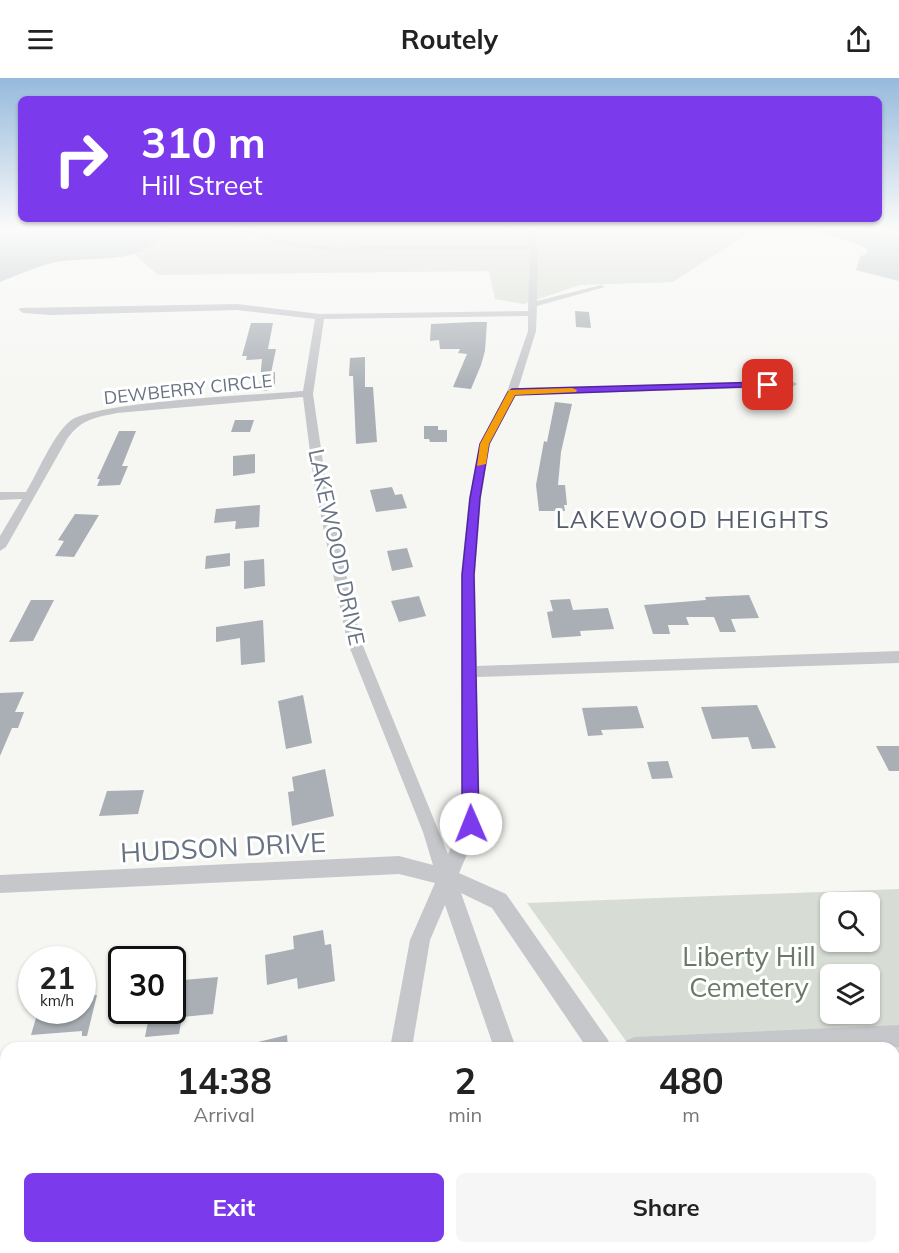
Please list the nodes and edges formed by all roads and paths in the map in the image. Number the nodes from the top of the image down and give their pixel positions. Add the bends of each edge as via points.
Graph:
1 (542, 283) edge
2 (601, 287) dead end
3 (533, 301) junction
4 (23, 310) dead end
5 (320, 317) junction
6 (792, 384) dead end
7 (512, 392) junction
8 (308, 394) junction
9 (30, 495) junction
10 (0, 496) edge
11 (0, 547) edge
12 (899, 657) edge
13 (468, 672) junction
14 (447, 877) junction
15 (0, 884) edge
16 (899, 1036) edge
17 (402, 1042) edge
18 (503, 1042) edge
19 (596, 1042) edge
20 (767, 1042) edge

1 - 3 street
2 - 3 street
3 - 5 street
3 - 7 street via 532,331
4 - 5 street via 237,307
5 - 8 street, LAKEWOOD DRIVE
6 - 7 street
7 - 13 street via 484,444 475,498 468,575
8 - 9 street, DEWBERRY CIRCLE via 164,405 87,416 73,424 62,439
8 - 14 street, LAKEWOOD DRIVE via 320,483 354,641
9 - 10 street
9 - 11 street, DEWBERRY CIRCLE
12 - 13 street
13 - 14 street via 471,824
14 - 15 street, HUDSON DRIVE via 399,866
14 - 17 street via 420,940
14 - 18 street, LAKEWOOD DRIVE
14 - 19 street, HUDSON DRIVE via 500,901
16 - 20 street

